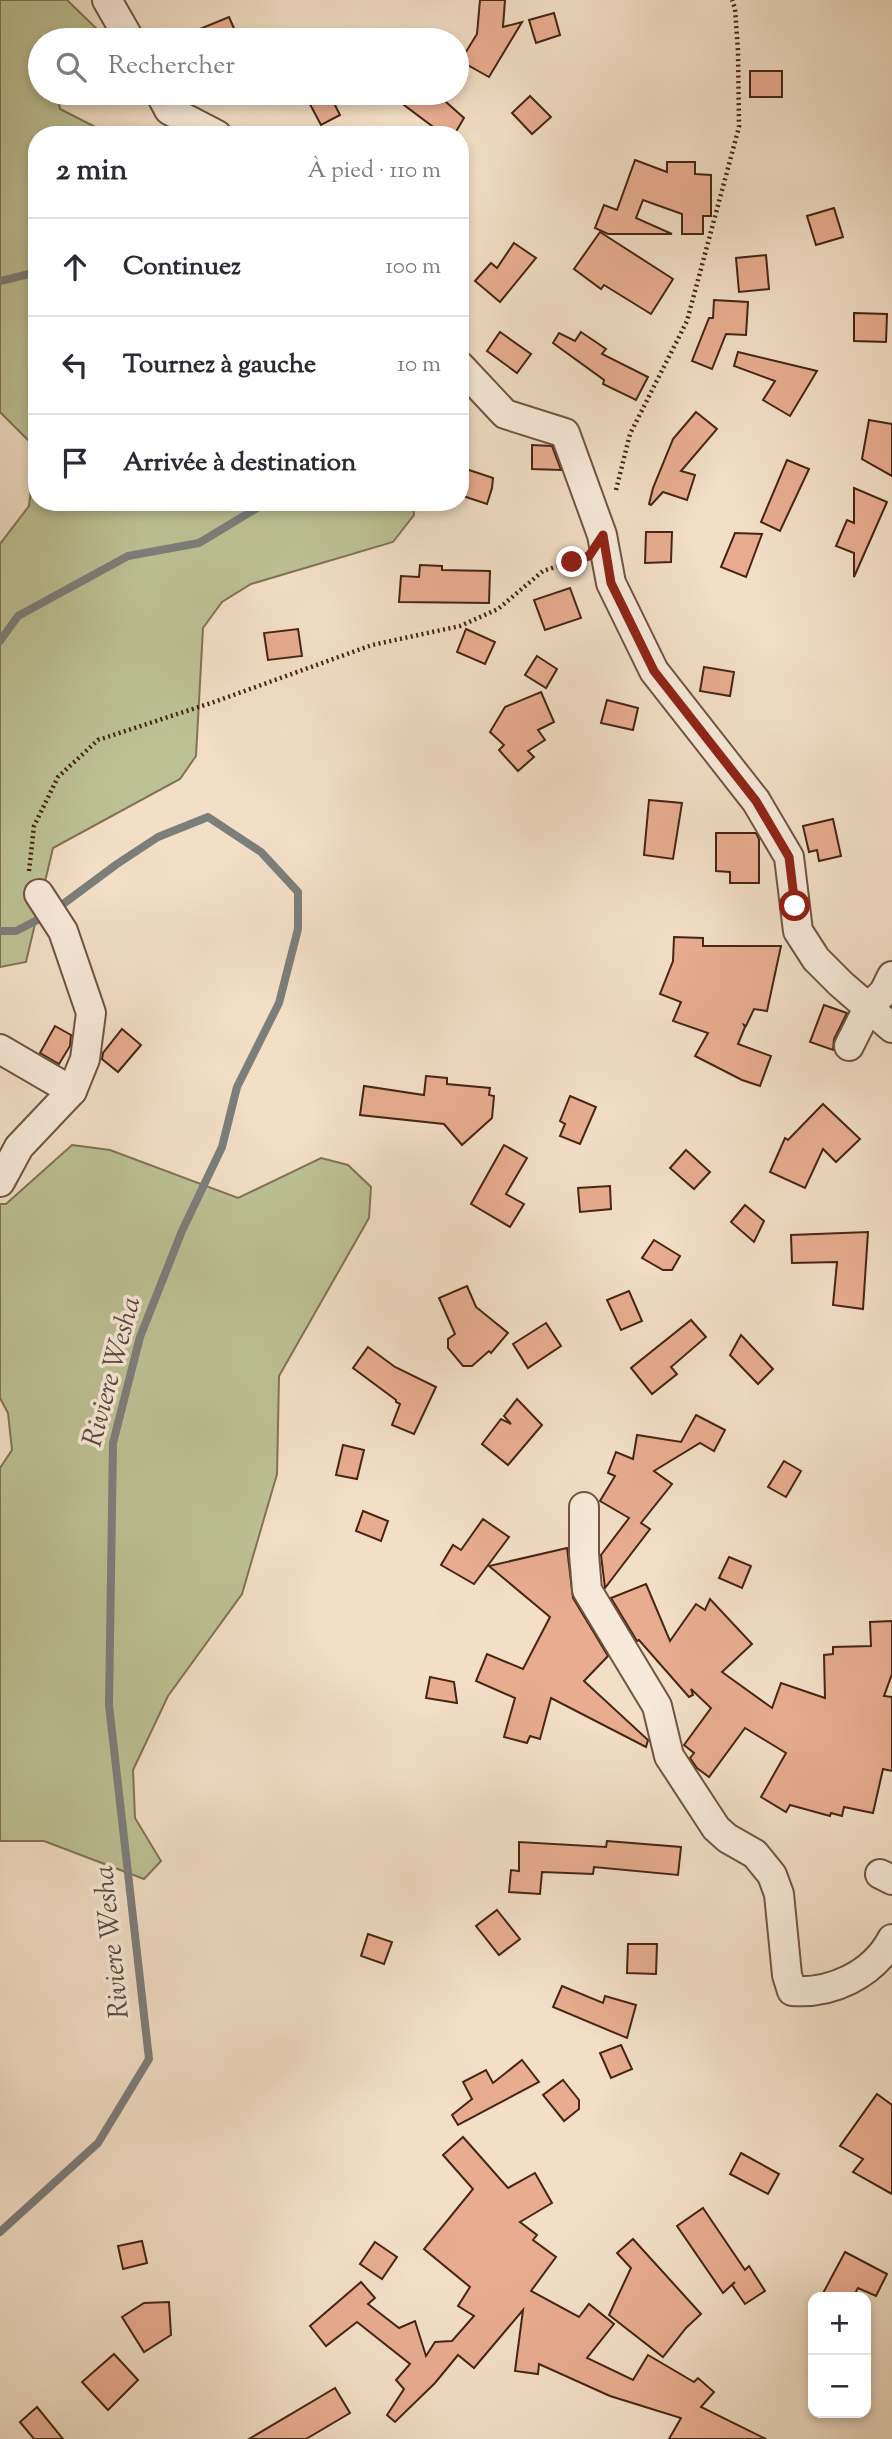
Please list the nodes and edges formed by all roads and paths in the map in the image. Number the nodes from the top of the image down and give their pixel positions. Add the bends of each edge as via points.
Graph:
1 (107, 0) edge
2 (732, 0) edge
3 (123, 28) edge
4 (166, 105) edge
5 (200, 126) edge
6 (469, 376) edge
7 (603, 535) junction
8 (39, 894) joint
9 (892, 976) edge
10 (868, 1008) junction
11 (892, 1028) edge
12 (849, 1046) dead end
13 (0, 1049) edge
14 (72, 1091) junction
15 (0, 1182) edge
16 (584, 1507) dead end
17 (892, 1940) edge

1 - 3 street
2 - 7 path via 738,127 687,321 630,434
4 - 5 street
6 - 7 street via 505,414 565,433
7 - 8 path via 589,556 543,571 498,609 460,626 372,645 98,740 58,777 34,826 28,868
7 - 10 street via 611,583 654,671 756,801 789,857 798,931 816,959
8 - 14 street via 63,931 91,1013 85,1059
9 - 10 street
10 - 11 street
10 - 12 street
13 - 14 street
14 - 15 street via 19,1147
16 - 17 street via 587,1590 657,1706 669,1756 716,1828 755,1854 772,1875 779,1894 792,1991 812,1993 852,1979

